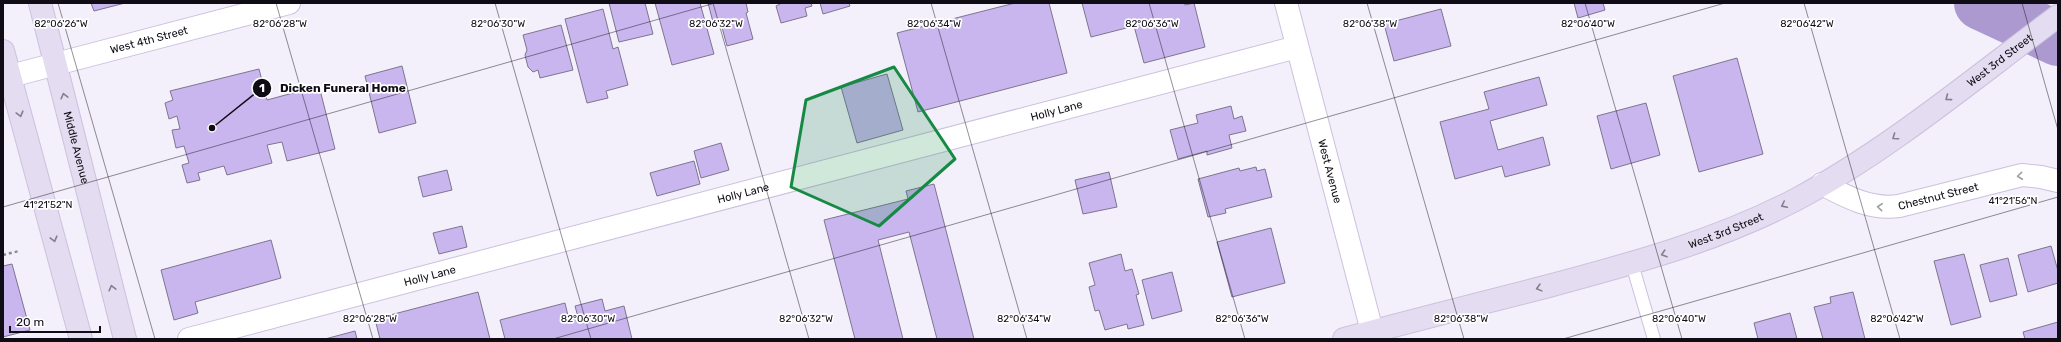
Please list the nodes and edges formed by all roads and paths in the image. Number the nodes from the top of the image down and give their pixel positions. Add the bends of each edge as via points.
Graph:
1 (40, 3) edge
2 (289, 3) edge
3 (1286, 3) edge
4 (2058, 16) edge
5 (1297, 46) junction
6 (3, 51) edge
7 (56, 64) junction
8 (6, 77) edge
9 (2058, 181) edge
10 (1822, 184) junction
11 (19, 251) dead end
12 (3, 255) edge
13 (1632, 264) junction
14 (1374, 335) edge
15 (82, 339) edge
16 (125, 339) edge
17 (189, 339) edge
18 (1344, 339) edge
19 (1654, 339) edge

1 - 7 main road, Middle Avenue
2 - 7 street, West 4th Street
3 - 5 street, West Avenue
4 -> 10 main road, West 3rd Street via 1927,114
5 - 14 street, West Avenue
5 - 17 street, Holly Lane
6 - 8 main road
7 - 8 street, West 4th Street
16 -> 7 main road, Middle Avenue
8 -> 15 main road
9 -> 10 street, Chestnut Street via 2022,175 1887,208 1873,207
10 -> 13 main road, West 3rd Street via 1761,216
11 - 12 path
13 -> 14 main road, West 3rd Street
13 - 19 lane
14 - 18 main road, West 3rd Street

